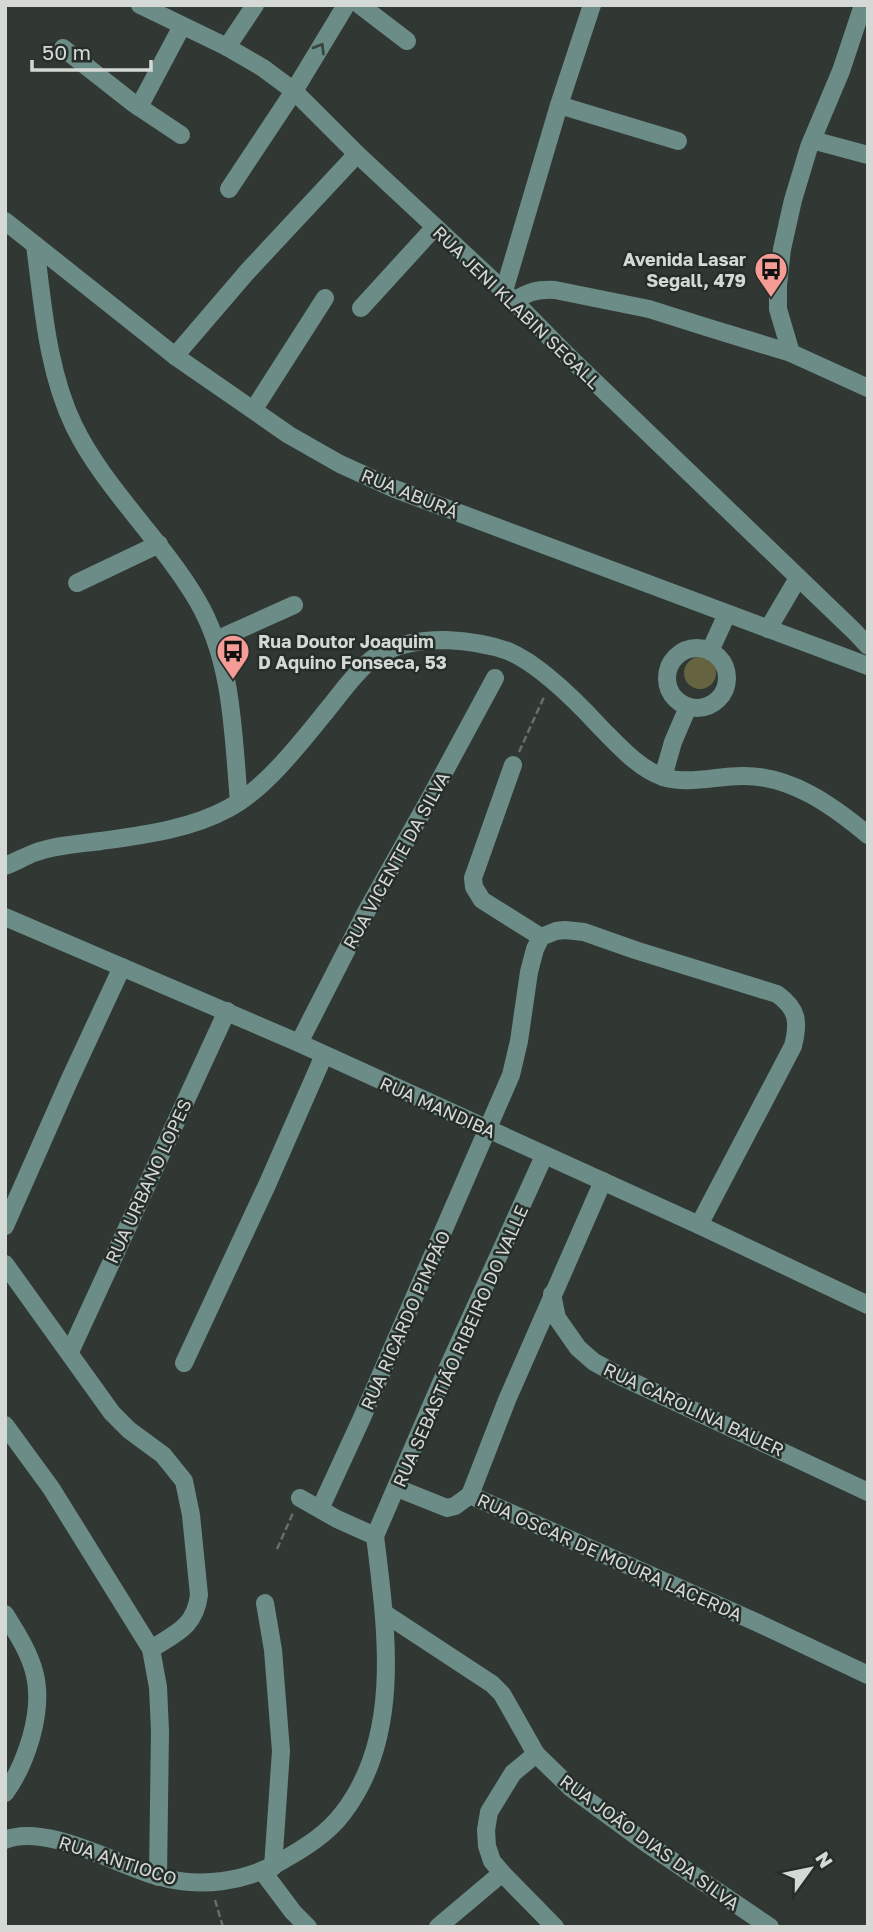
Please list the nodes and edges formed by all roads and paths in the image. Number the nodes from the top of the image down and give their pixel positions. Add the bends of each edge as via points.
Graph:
1 (140, 5) edge
2 (255, 5) edge
3 (346, 5) edge
4 (360, 5) edge
5 (592, 5) edge
6 (863, 5) edge
7 (182, 26) junction
8 (407, 41) dead end
9 (227, 47) junction
10 (63, 48) dead end
11 (294, 91) junction
12 (559, 104) junction
13 (139, 107) junction
14 (181, 135) dead end
15 (812, 140) junction
16 (678, 141) dead end
17 (357, 153) junction
18 (868, 155) edge
19 (229, 189) dead end
20 (7, 225) edge
21 (434, 228) junction
22 (35, 245) junction
23 (509, 296) junction
24 (325, 299) dead end
25 (362, 309) dead end
26 (791, 354) junction
27 (175, 356) junction
28 (868, 388) edge
29 (254, 409) junction
30 (159, 544) junction
31 (798, 578) junction
32 (77, 583) dead end
33 (294, 605) dead end
34 (727, 614) junction
35 (768, 629) junction
36 (216, 640) junction
37 (868, 646) edge
38 (710, 651) junction
39 (868, 666) edge
40 (495, 678) dead end
41 (552, 682) junction
42 (688, 706) junction
43 (513, 765) joint
44 (663, 777) junction
45 (239, 802) junction
46 (868, 835) edge
47 (5, 866) edge
48 (5, 917) edge
49 (541, 937) junction
50 (122, 967) junction
51 (226, 1011) junction
52 (299, 1043) junction
53 (324, 1055) junction
54 (489, 1129) junction
55 (544, 1156) junction
56 (603, 1181) junction
57 (699, 1225) junction
58 (5, 1226) edge
59 (5, 1265) edge
60 (552, 1294) junction
61 (868, 1304) edge
62 (70, 1352) junction
63 (184, 1363) dead end
64 (5, 1425) edge
65 (397, 1488) junction
66 (868, 1492) edge
67 (470, 1495) junction
68 (300, 1498) joint
69 (320, 1509) junction
70 (374, 1536) junction
71 (277, 1549) dead end
72 (265, 1603) dead end
73 (384, 1613) junction
74 (5, 1614) edge
75 (151, 1649) junction
76 (868, 1675) edge
77 (536, 1754) junction
78 (5, 1793) edge
79 (7, 1835) edge
80 (268, 1869) junction
81 (502, 1873) junction
82 (158, 1877) junction
83 (213, 1891) dead end
84 (223, 1927) edge
85 (308, 1927) edge
86 (438, 1927) edge
87 (555, 1927) edge
88 (770, 1927) edge

1 - 7 street, RUA JENI KLABIN SEGALL
2 - 9 street
11 -> 3 street
4 - 8 street
5 - 12 street
6 - 15 street
7 - 9 street, RUA JENI KLABIN SEGALL
7 - 13 street
9 - 11 street, RUA JENI KLABIN SEGALL
10 - 13 street
11 - 17 street, RUA JENI KLABIN SEGALL
11 - 19 street
12 - 16 street
12 - 23 street
13 - 14 street
15 - 18 street
15 - 26 street via 793,200 778,285 778,309
17 - 21 street, RUA JENI KLABIN SEGALL
17 - 27 street
20 - 22 street, RUA ABURÁ
21 - 23 street, RUA JENI KLABIN SEGALL
21 - 25 street
22 - 27 street, RUA ABURÁ
22 - 30 street via 54,367 70,415 89,453
23 - 26 street via 555,290 649,309
23 - 31 street, RUA JENI KLABIN SEGALL
24 - 29 street
26 - 28 street
27 - 29 street, RUA ABURÁ
29 - 34 street, RUA ABURÁ via 340,464 395,489
30 - 32 street
30 - 36 street via 197,600
31 - 35 street
31 - 37 street, RUA JENI KLABIN SEGALL
33 - 36 street
34 - 35 street, RUA ABURÁ
34 - 38 street
35 - 39 street, RUA ABURÁ
36 - 45 street via 230,698
38 - 42 street via 727,672 725,690 706,707
38 - 42 street via 684,651 672,663 670,689
40 - 52 street, RUA VICENTE DA SILVA
41 - 43 path
41 - 44 street via 626,752
41 - 45 street via 510,652 484,644 424,640 389,650 351,680 285,761
42 - 44 street
43 - 49 street via 473,878 474,887 482,900
44 - 46 street via 741,776 785,783 819,799
45 - 47 street via 203,820 35,852
48 - 50 street, RUA MANDIBA
49 - 54 street, RUA RICARDO PIMPÃO via 529,972 515,1062
49 - 57 street via 556,931 584,932 777,994 794,1012 798,1028 793,1046
50 - 51 street, RUA MANDIBA
50 - 58 street
51 - 52 street, RUA MANDIBA
51 - 62 street, RUA URBANO LOPES
52 - 53 street, RUA MANDIBA
53 - 54 street, RUA MANDIBA
53 - 63 street
54 - 55 street, RUA MANDIBA
54 - 69 street, RUA RICARDO PIMPÃO
55 - 56 street, RUA MANDIBA
55 - 65 street, RUA SEBASTIÃO RIBEIRO DO VALLE
56 - 57 street, RUA MANDIBA
56 - 60 street, RUA OSCAR DE MOURA LACERDA
57 - 61 street, RUA MANDIBA
59 - 62 street
60 - 66 street, RUA CAROLINA BAUER via 557,1318 594,1362
60 - 67 street, RUA OSCAR DE MOURA LACERDA
62 - 75 street via 112,1413 163,1455 184,1481 197,1606 186,1626
64 - 75 street via 56,1496
65 - 67 street via 447,1508
65 - 70 street, RUA SEBASTIÃO RIBEIRO DO VALLE
67 - 76 street, RUA OSCAR DE MOURA LACERDA
68 - 69 street
68 - 71 path
69 - 70 street
70 - 73 street, RUA ANTIOCO
72 - 80 street via 281,1751
73 - 77 street, RUA JOÃO DIAS DA SILVA via 492,1684
73 - 80 street, RUA ANTIOCO via 383,1710 379,1740 363,1780 343,1814 324,1833
74 - 78 street via 25,1646 39,1695 26,1755
75 - 82 street via 160,1731
77 - 81 street via 513,1773 489,1812 487,1846
77 - 88 street, RUA JOÃO DIAS DA SILVA via 571,1788
79 - 82 street, RUA ANTIOCO via 74,1844
80 - 82 street, RUA ANTIOCO via 215,1882
80 - 85 street via 293,1912
81 - 86 street
81 - 87 street
83 - 84 path

